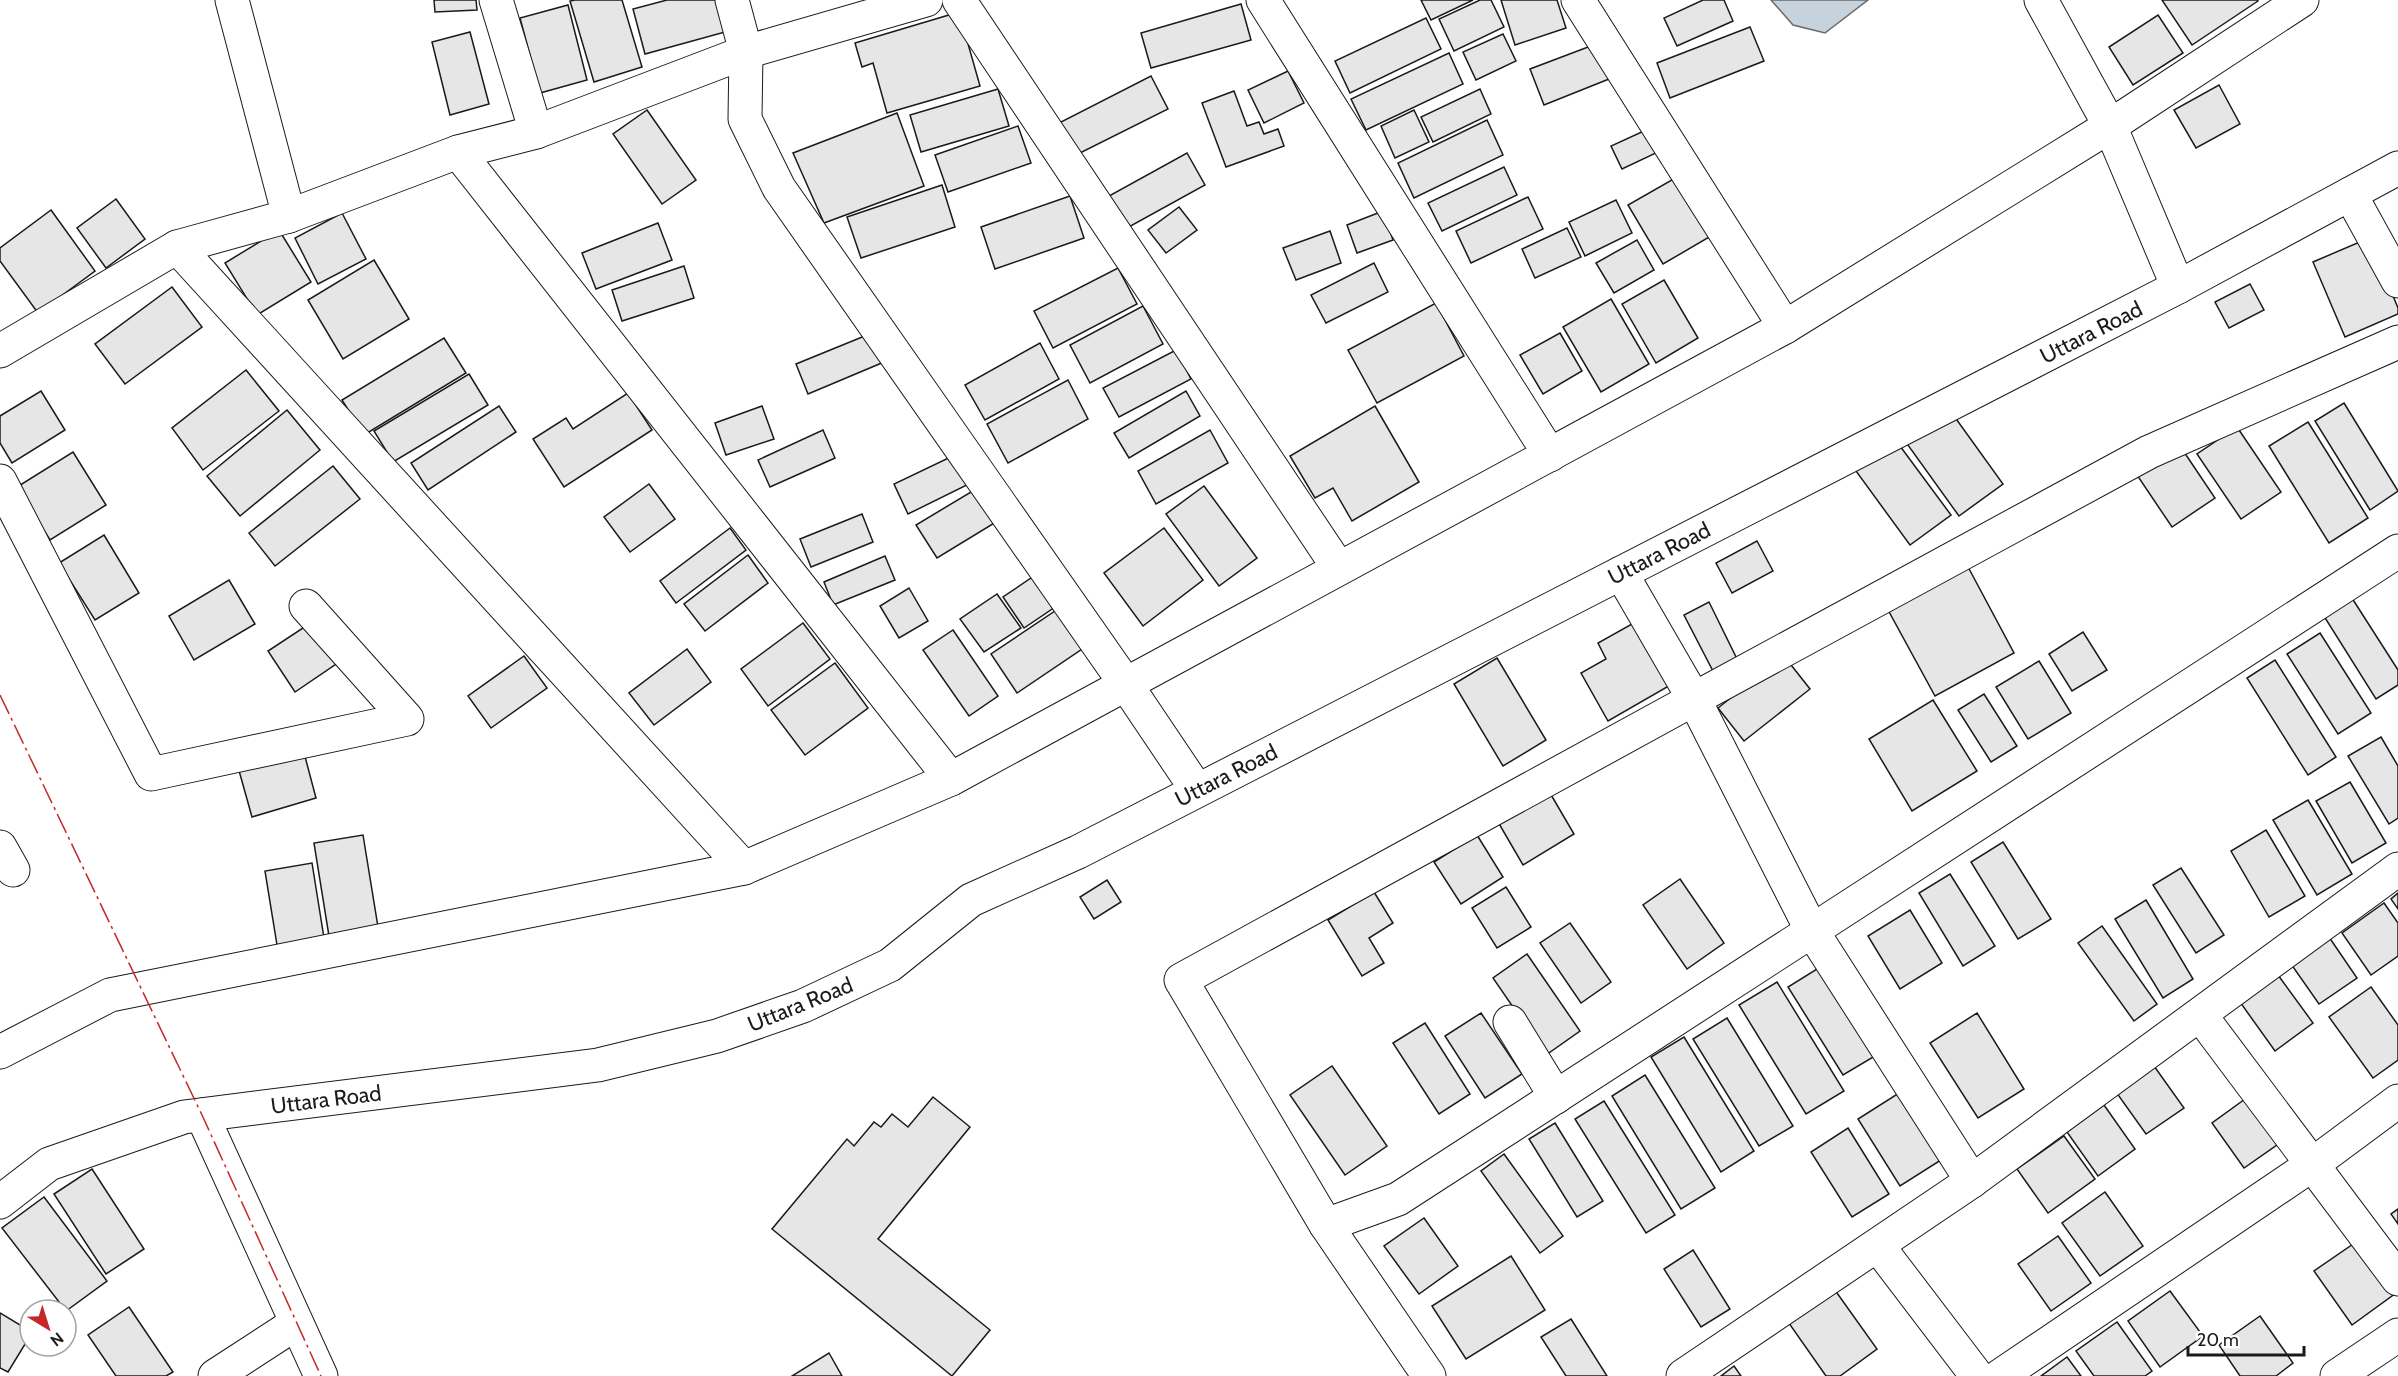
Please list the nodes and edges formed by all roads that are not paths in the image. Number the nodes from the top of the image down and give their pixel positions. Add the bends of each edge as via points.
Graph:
1 (232, 0) edge
2 (496, 0) edge
3 (732, 0) edge
4 (926, 0) edge
5 (959, 0) edge
6 (1263, 0) edge
7 (1578, 0) edge
8 (2042, 0) edge
9 (2302, 0) edge
10 (746, 52) junction
11 (2110, 126) junction
12 (536, 132) junction
13 (458, 153) junction
14 (2398, 168) edge
15 (2350, 194) junction
16 (289, 216) junction
17 (177, 247) junction
18 (2398, 281) edge
19 (2178, 287) junction
20 (1785, 327) junction
21 (2398, 342) edge
22 (1, 346) edge
23 (1550, 455) junction
24 (0, 481) edge
25 (2398, 551) edge
26 (1338, 567) junction
27 (1621, 573) junction
28 (306, 606) dead end
29 (1125, 684) junction
30 (1694, 699) junction
31 (951, 779) junction
32 (1197, 790) junction
33 (744, 868) junction
34 (2398, 869) edge
35 (1812, 930) junction
36 (2200, 1016) junction
37 (1510, 1022) dead end
38 (0, 1052) edge
39 (1556, 1097) junction
40 (2398, 1101) edge
41 (202, 1115) junction
42 (2313, 1164) junction
43 (1972, 1181) junction
44 (0, 1202) edge
45 (1326, 1225) junction
46 (1878, 1246) junction
47 (2398, 1279) edge
48 (295, 1324) junction
49 (2398, 1335) edge
50 (215, 1376) edge
51 (321, 1376) edge
52 (1429, 1376) edge
53 (1683, 1376) edge
54 (1977, 1376) edge
55 (2000, 1376) edge
56 (2337, 1376) edge

1 - 16 street
2 - 12 street
3 - 10 street
4 - 10 street
5 - 26 street
6 - 23 street
7 - 20 street
8 - 11 street
9 - 11 street
10 - 12 street
10 - 29 street via 745,119 779,189
11 - 19 street
11 - 20 street
12 - 13 street
13 - 16 street
13 - 31 street
14 - 15 street, Uttara Road
15 - 18 street
15 - 19 street, Uttara Road
16 - 17 street
17 - 22 street
17 - 33 street
19 - 27 street, Uttara Road
20 - 23 street
21 - 30 street via 2149,452
23 - 26 street
24 - 28 street via 151,774 407,720
25 - 35 street
26 - 29 street
27 - 30 street
27 - 32 street, Uttara Road
29 - 31 street
29 - 32 street
30 - 35 street
30 - 45 street via 1181,981
31 - 33 street
32 - 41 street, Uttara Road via 1078,852 971,900 891,965 803,1006 717,1036 598,1065
33 - 38 street via 110,995
34 - 36 street
35 - 39 street
35 - 43 street
36 - 42 street
36 - 43 street
37 - 39 street
39 - 45 street via 1398,1199
40 - 42 street
41 - 44 street, Uttara Road via 184,1117 49,1164
41 - 48 street
42 - 47 street
42 - 55 street
43 - 46 street
45 - 52 street
46 - 53 street
46 - 54 street
48 - 50 street
48 - 51 street
49 - 56 street

